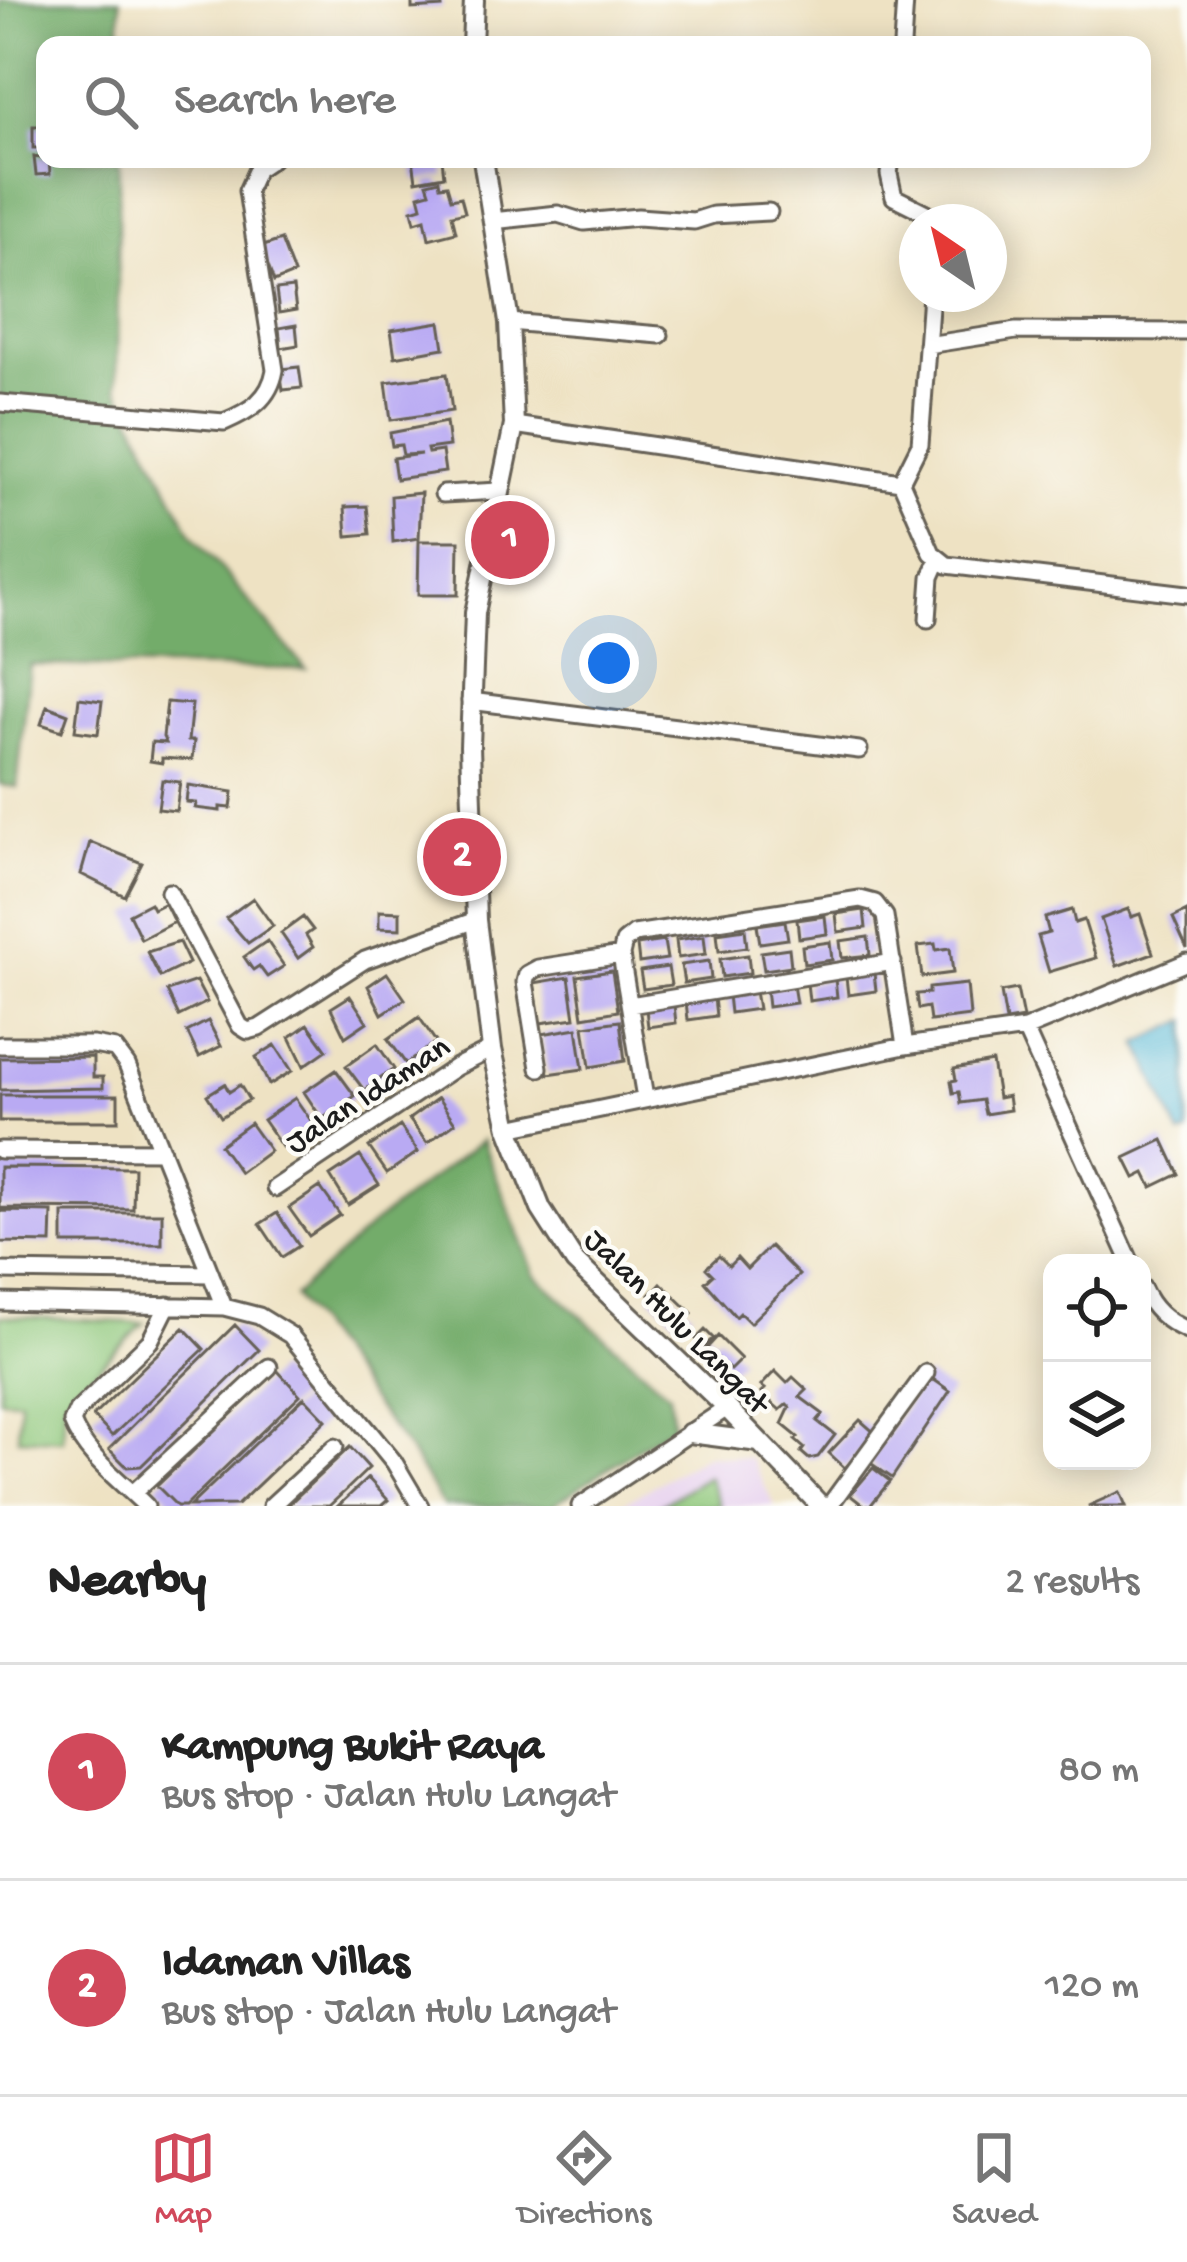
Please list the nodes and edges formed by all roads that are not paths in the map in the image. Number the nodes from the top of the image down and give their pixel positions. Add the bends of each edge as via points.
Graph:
1 (474, 0) edge
2 (905, 0) edge
3 (472, 36) edge
4 (903, 36) edge
5 (258, 168) edge
6 (484, 168) edge
7 (890, 168) edge
8 (908, 204) edge
9 (769, 212) dead end
10 (492, 221) junction
11 (930, 312) edge
12 (509, 322) junction
13 (1187, 332) edge
14 (660, 335) dead end
15 (927, 345) junction
16 (0, 403) edge
17 (514, 425) junction
18 (901, 482) junction
19 (499, 490) junction
20 (443, 494) dead end
21 (939, 559) junction
22 (1187, 594) edge
23 (928, 619) dead end
24 (470, 701) junction
25 (859, 750) dead end
26 (170, 892) dead end
27 (476, 920) junction
28 (622, 955) junction
29 (892, 962) junction
30 (1187, 962) edge
31 (630, 1005) junction
32 (1025, 1029) junction
33 (0, 1045) edge
34 (905, 1046) junction
35 (492, 1049) junction
36 (539, 1068) dead end
37 (645, 1098) junction
38 (509, 1128) junction
39 (0, 1150) edge
40 (162, 1151) junction
41 (275, 1188) dead end
42 (1127, 1254) edge
43 (0, 1271) edge
44 (211, 1274) junction
45 (0, 1302) edge
46 (1151, 1304) edge
47 (168, 1305) junction
48 (224, 1306) junction
49 (1187, 1330) edge
50 (269, 1367) dead end
51 (926, 1373) dead end
52 (727, 1408) junction
53 (690, 1433) junction
54 (759, 1442) junction
55 (335, 1448) dead end
56 (133, 1493) junction
57 (416, 1504) edge
58 (146, 1506) edge
59 (271, 1506) edge
60 (580, 1506) edge
61 (825, 1506) edge

1 - 3 main road
2 - 4 street
5 - 16 street via 247,191 275,370 261,400 224,422
6 - 10 main road, Jalan Hulu Langat
7 - 8 street via 894,197
9 - 10 street via 694,221 584,222 558,214
10 - 12 main road, Jalan Hulu Langat
11 - 15 street
12 - 14 street
12 - 17 main road, Jalan Hulu Langat
13 - 15 street via 1016,331
15 - 18 street via 920,444
17 - 18 street
17 - 19 main road, Jalan Hulu Langat
18 - 21 street
19 - 20 street
19 - 24 main road, Jalan Hulu Langat via 475,613
21 - 22 street via 968,570
21 - 23 street
24 - 25 street
24 - 27 main road, Jalan Hulu Langat
26 - 27 street via 248,1031 365,960
27 - 35 main road, Jalan Hulu Langat
28 - 29 street via 634,934 860,899 885,916
28 - 31 street
28 - 36 street via 527,974
29 - 31 street
29 - 34 street
30 - 32 street
31 - 37 street
32 - 34 street
32 - 42 street
33 - 40 street via 115,1049
34 - 37 street
35 - 38 main road, Jalan Hulu Langat
35 - 41 street, Jalan Idaman
37 - 38 street
38 - 52 main road, Jalan Hulu Langat via 542,1209 575,1262
39 - 40 street
40 - 44 street
43 - 44 street
44 - 48 street
45 - 47 street
46 - 49 street
47 - 48 street
47 - 56 street via 150,1341 72,1422
48 - 57 street via 290,1336 394,1462
50 - 56 street
51 - 61 street
52 - 53 street
52 - 54 main road, Jalan Hulu Langat
53 - 54 main road
53 - 60 street
54 - 61 main road, Jalan Hulu Langat
55 - 59 street
56 - 58 street

